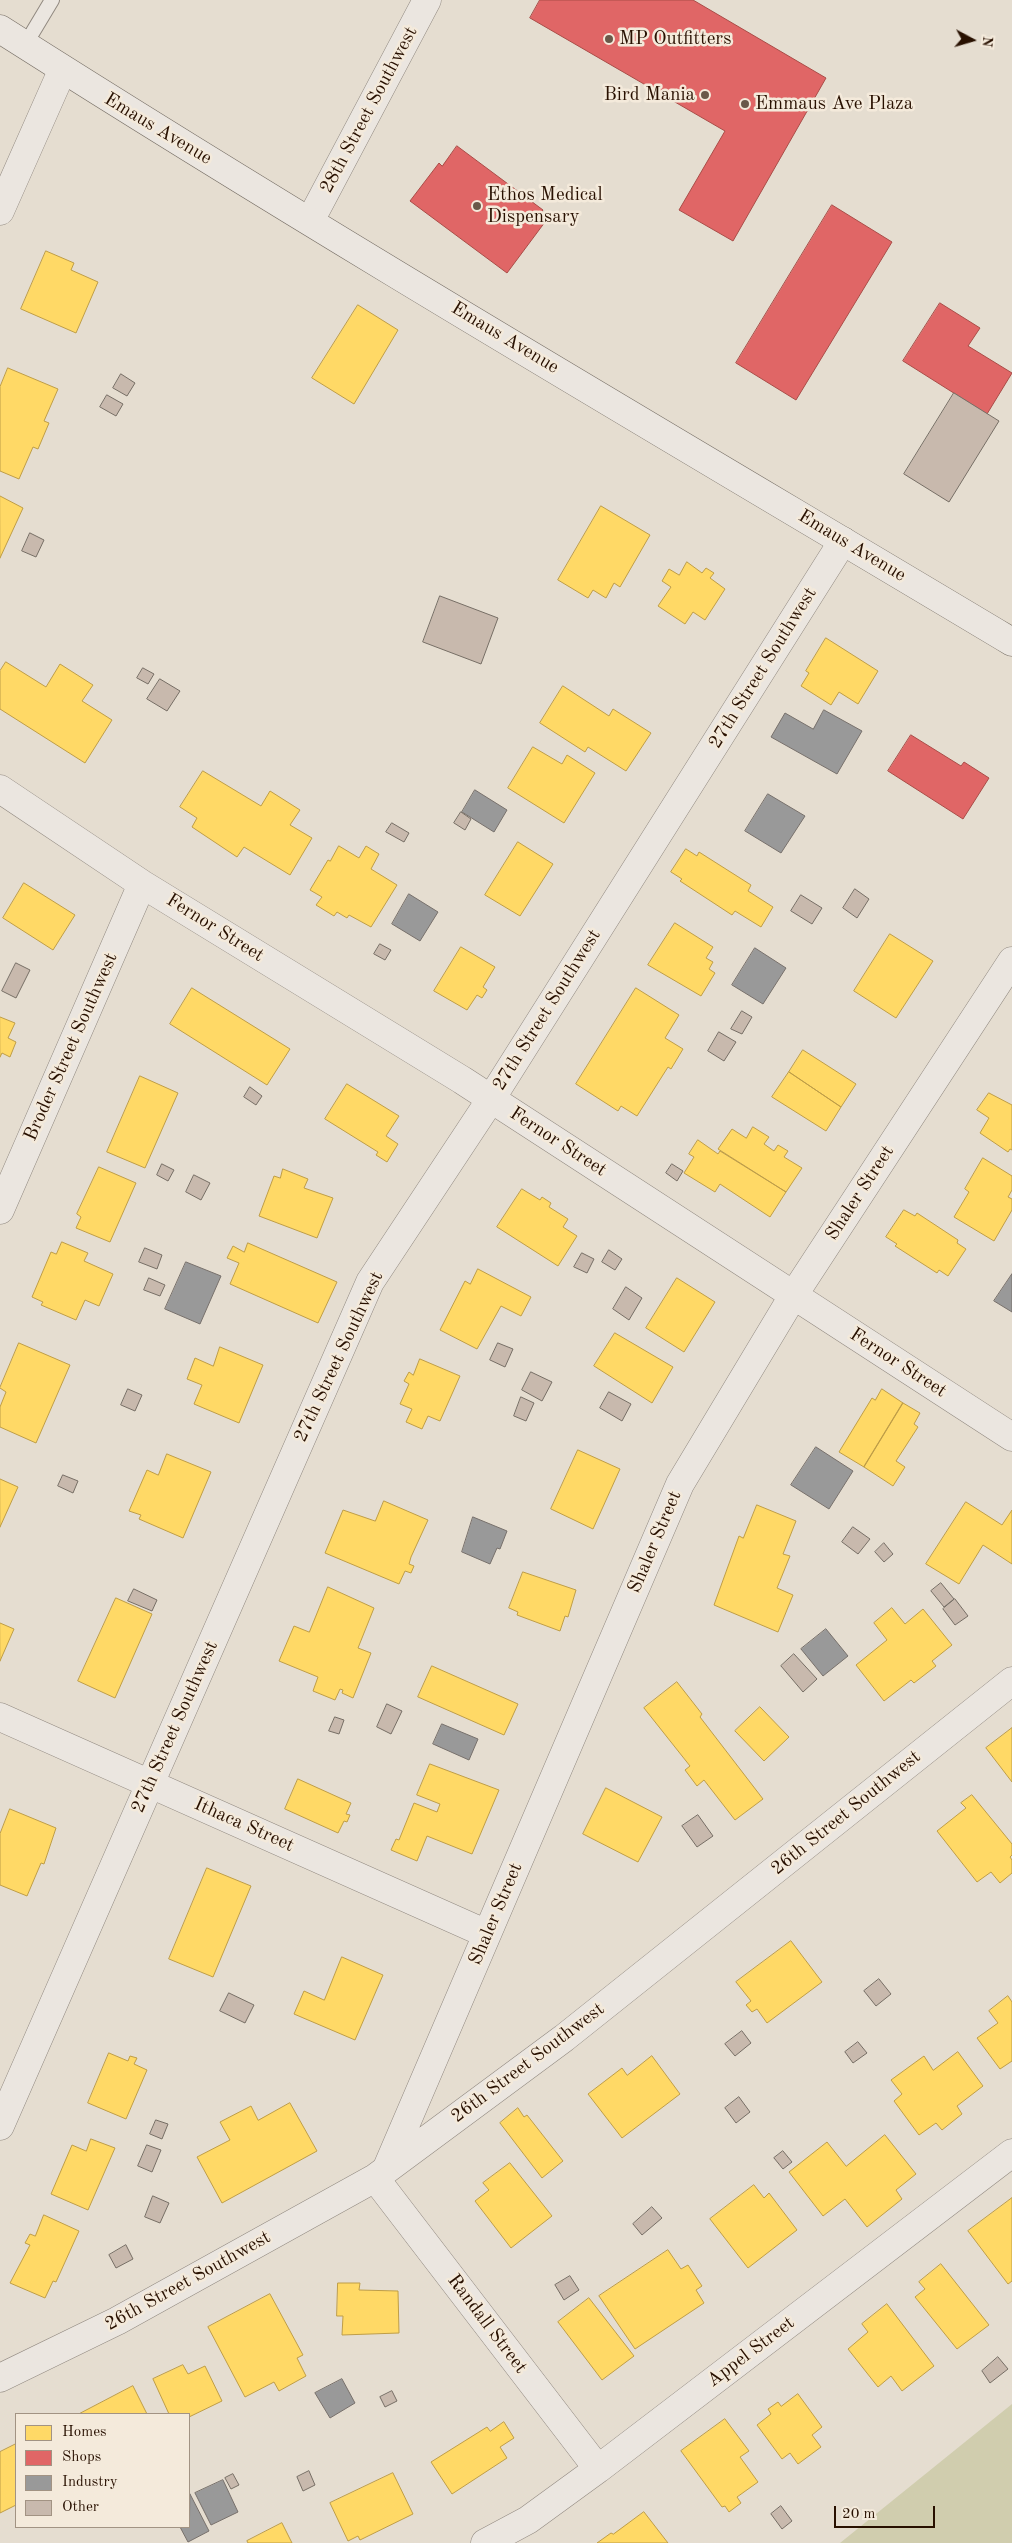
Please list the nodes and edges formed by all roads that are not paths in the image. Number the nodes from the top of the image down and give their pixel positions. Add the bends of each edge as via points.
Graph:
1 (52, 0) edge
2 (427, 0) edge
3 (0, 29) edge
4 (25, 45) junction
5 (62, 70) junction
6 (0, 211) edge
7 (310, 221) junction
8 (843, 541) junction
9 (1012, 642) edge
10 (0, 789) edge
11 (142, 884) junction
12 (1012, 961) edge
13 (491, 1098) junction
14 (0, 1210) edge
15 (793, 1296) junction
16 (1012, 1436) edge
17 (1012, 1681) edge
18 (0, 1717) edge
19 (150, 1783) junction
20 (487, 1934) junction
21 (0, 2126) edge
22 (1012, 2153) edge
23 (381, 2174) junction
24 (0, 2378) edge
25 (598, 2469) junction
26 (485, 2543) edge

1 - 4 lane
2 - 7 street, 28th Street Southwest
3 - 4 street, Emaus Avenue
4 - 5 street, Emaus Avenue
5 - 6 street
5 - 7 street, Emaus Avenue
7 - 8 street, Emaus Avenue
8 - 9 street, Emaus Avenue
8 - 13 street, 27th Street Southwest
10 - 11 street, Fernor Street
11 - 13 street, Fernor Street
11 - 14 street, Broder Street Southwest
12 - 15 street, Shaler Street
13 - 15 street, Fernor Street
13 - 19 street, 27th Street Southwest via 370,1282
15 - 16 street, Fernor Street
15 - 20 street, Shaler Street via 680,1484
17 - 23 street, 26th Street Southwest via 564,2038
18 - 19 street, Ithaca Street
19 - 20 street, Ithaca Street
19 - 21 street, 27th Street Southwest
20 - 23 street, Shaler Street
22 - 25 street, Appel Street
23 - 24 street, 26th Street Southwest via 117,2321
23 - 25 street, Randall Street
25 - 26 street, Appel Street via 528,2520

